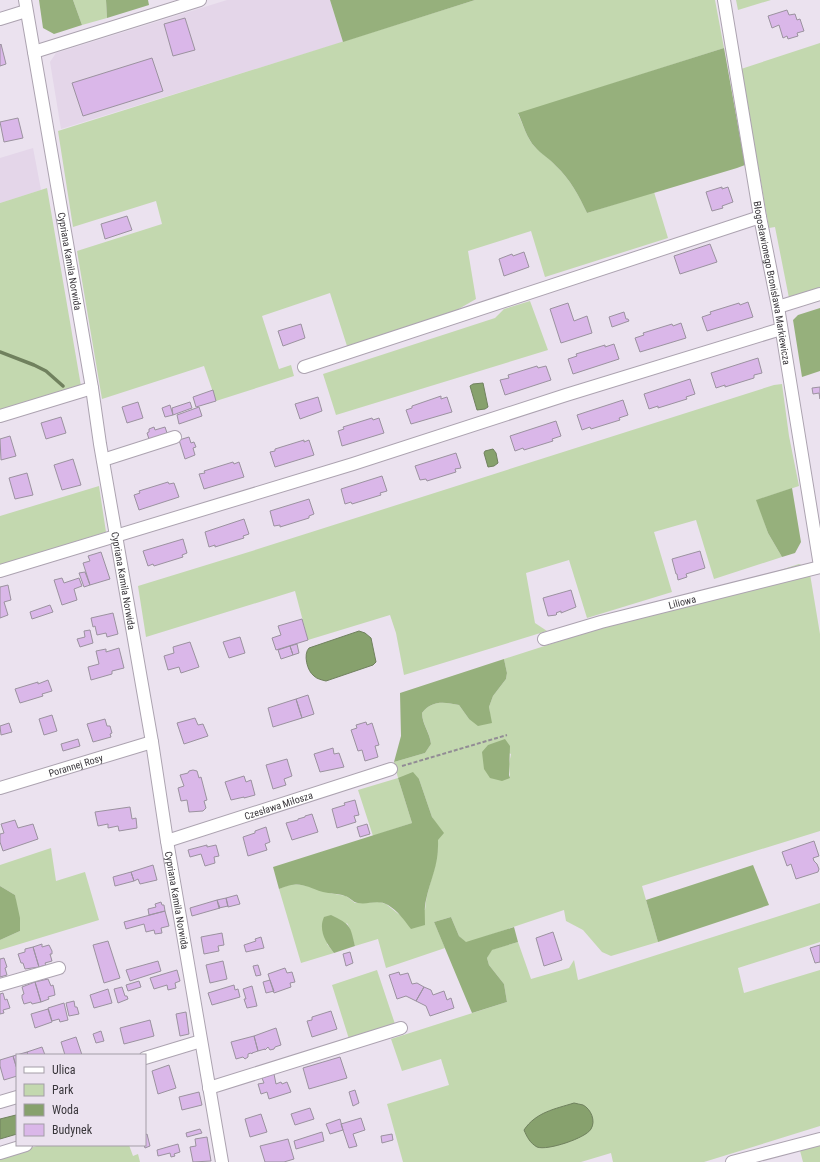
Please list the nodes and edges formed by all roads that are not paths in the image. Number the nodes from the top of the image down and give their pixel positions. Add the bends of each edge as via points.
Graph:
1 (200, 0) edge
2 (724, 0) edge
3 (25, 5) edge
4 (0, 19) edge
5 (34, 52) junction
6 (760, 217) junction
7 (820, 294) edge
8 (778, 307) junction
9 (781, 329) junction
10 (304, 367) dead end
11 (92, 388) junction
12 (0, 416) edge
13 (175, 437) dead end
14 (102, 460) junction
15 (115, 536) junction
16 (819, 553) edge
17 (820, 567) edge
18 (0, 571) edge
19 (544, 639) dead end
20 (152, 742) junction
21 (391, 769) road end
22 (0, 788) edge
23 (167, 841) junction
24 (59, 968) dead end
25 (0, 985) edge
26 (401, 1028) dead end
27 (201, 1041) junction
28 (146, 1058) edge
29 (209, 1088) junction
30 (16, 1097) edge
31 (0, 1102) edge
32 (820, 1139) edge
33 (23, 1146) edge
34 (0, 1153) edge
35 (222, 1162) edge
36 (732, 1162) edge

1 - 5 street
2 - 6 street, Błogosławionego Bronisława Markiewicza
3 - 4 street
3 - 5 street, Cypriana Kamila Norwida
5 - 11 street, Cypriana Kamila Norwida
6 - 8 street, Błogosławionego Bronisława Markiewicza
6 - 10 street
7 - 8 street
8 - 9 street, Błogosławionego Bronisława Markiewicza
9 - 15 street
9 - 16 street, Błogosławionego Bronisława Markiewicza
11 - 12 street
11 - 14 street, Cypriana Kamila Norwida
13 - 14 street
14 - 15 street, Cypriana Kamila Norwida
15 - 18 street
15 - 20 street, Cypriana Kamila Norwida
16 - 17 street, Błogosławionego Bronisława Markiewicza
17 - 19 street, Liliowa via 601,622
20 - 22 street, Porannej Rosy
20 - 23 street, Cypriana Kamila Norwida
21 - 23 street, Czesława Miłosza
23 - 27 street, Cypriana Kamila Norwida
24 - 25 street
26 - 29 street
27 - 28 street
27 - 29 street, Cypriana Kamila Norwida
29 - 35 street, Cypriana Kamila Norwida
30 - 31 street
32 - 36 street
33 - 34 street

